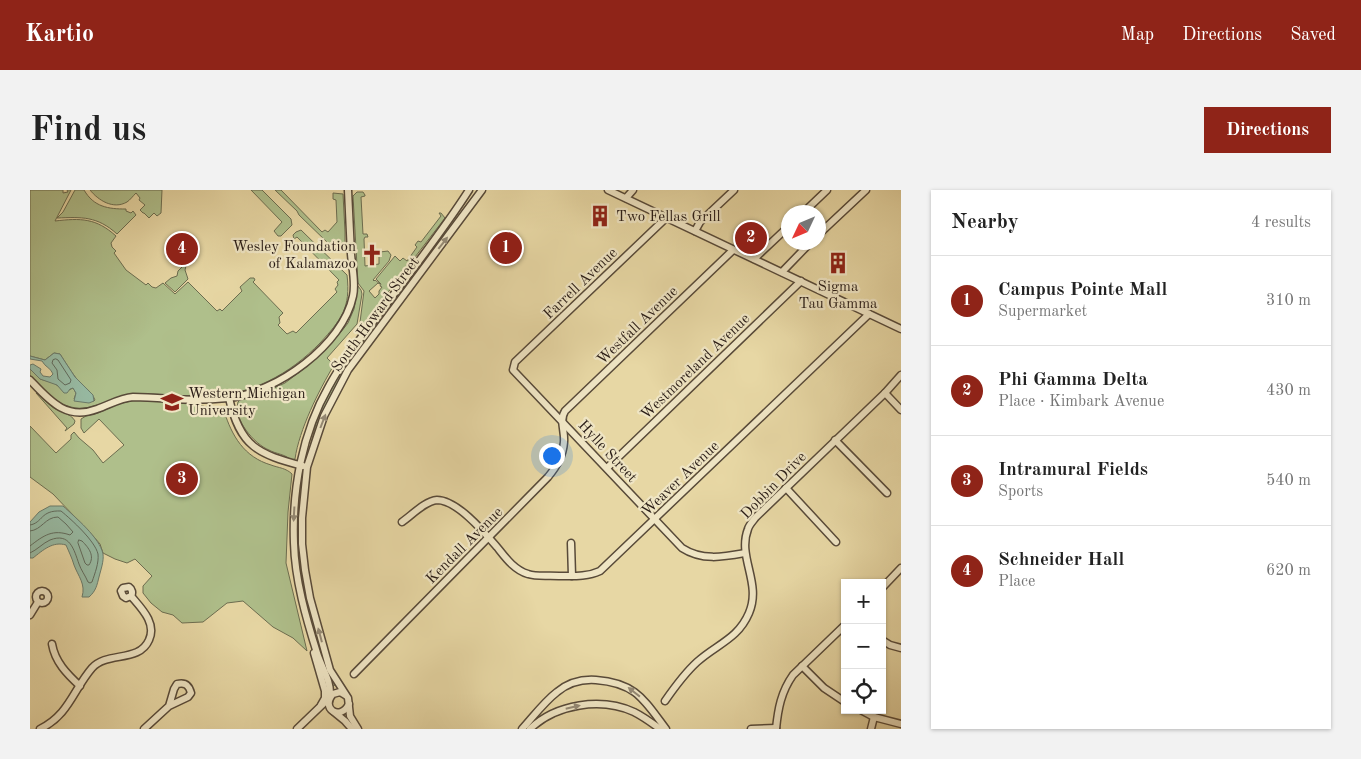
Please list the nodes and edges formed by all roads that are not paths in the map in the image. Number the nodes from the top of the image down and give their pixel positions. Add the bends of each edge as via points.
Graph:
1 (348, 190) edge
2 (482, 190) edge
3 (608, 190) edge
4 (633, 190) edge
5 (734, 190) edge
6 (827, 190) edge
7 (866, 190) edge
8 (469, 191) edge
9 (626, 198) junction
10 (476, 199) junction
11 (811, 205) edge
12 (667, 217) junction
13 (826, 228) edge
14 (695, 231) junction
15 (781, 234) edge
16 (733, 250) junction
17 (803, 250) edge
18 (754, 259) junction
19 (782, 272) junction
20 (801, 281) junction
21 (869, 314) junction
22 (901, 329) edge
23 (513, 368) joint
24 (901, 375) edge
25 (30, 380) edge
26 (884, 393) junction
27 (229, 398) junction
28 (901, 410) edge
29 (561, 420) junction
30 (835, 440) junction
31 (304, 466) junction
32 (607, 468) junction
33 (786, 488) junction
34 (887, 493) dead end
35 (655, 520) junction
36 (402, 522) dead end
37 (488, 537) junction
38 (836, 542) dead end
39 (571, 543) dead end
40 (745, 553) junction
41 (901, 568) edge
42 (572, 576) junction
43 (886, 584) edge
44 (131, 596) dead end
45 (38, 602) dead end
46 (305, 610) junction
47 (30, 615) edge
48 (841, 629) edge
49 (886, 642) edge
50 (52, 644) dead end
51 (901, 648) edge
52 (802, 666) junction
53 (354, 674) dead end
54 (80, 686) junction
55 (346, 695) junction
56 (329, 698) junction
57 (841, 699) edge
58 (665, 701) dead end
59 (348, 704) junction
60 (168, 706) dead end
61 (322, 706) junction
62 (333, 711) junction
63 (868, 714) edge
64 (874, 717) junction
65 (901, 724) edge
66 (776, 728) edge
67 (40, 729) edge
68 (144, 729) edge
69 (297, 729) edge
70 (352, 729) edge
71 (358, 729) edge
72 (522, 729) edge
73 (530, 729) edge
74 (660, 729) edge
75 (666, 729) edge
76 (750, 729) edge
77 (871, 729) edge

1 - 27 street via 354,290 344,319 322,348 288,376 261,390
2 - 10 street, South Howard Street
3 - 9 street
4 - 9 street
5 - 14 street via 700,222
6 - 11 street
7 - 13 street
8 - 10 street
8 - 31 street, South Howard Street via 335,375 310,430
9 - 12 street
31 -> 10 street, South Howard Street via 324,416 348,370
12 - 14 street
12 - 23 street, Farrell Avenue via 515,362
14 - 16 street
15 - 18 street
16 - 18 street
16 - 29 street, Westfall Avenue via 565,411
17 - 19 street
18 - 19 street
19 - 20 street
20 - 21 street
20 - 32 street, Westmoreland Avenue
21 - 22 street
21 - 35 street, Weaver Avenue
23 - 29 street, Hylle Street
24 - 26 street, Dobbin Drive
25 - 27 street via 58,407 76,412 93,411 132,397
26 - 28 street
26 - 30 street, Dobbin Drive
27 - 31 street via 235,421 251,445 271,457
29 - 32 street, Hylle Street
29 - 37 street, Kendall Avenue via 564,439 559,462
30 - 33 street, Dobbin Drive
30 - 34 street
31 -> 46 street, South Howard Street via 296,492 294,545
55 -> 31 street, South Howard Street via 325,655 310,598 302,544
32 - 35 street, Hylle Street
33 - 38 street
33 - 40 street, Dobbin Drive via 749,526
35 - 40 street, Hylle Street via 682,548 694,554 718,558
35 - 42 street, Weaver Avenue via 600,571
36 - 37 street, Weaver Avenue via 428,503 442,501 456,506
37 - 42 street, Weaver Avenue via 509,562 524,572
37 - 53 street, Kendall Avenue
39 - 42 street
40 - 58 street, Dobbin Drive via 754,597 749,614 736,634 696,663
41 - 43 street
44 - 54 street via 150,624 150,638 146,646 135,654 98,663
45 - 47 street
46 - 56 street, South Howard Street via 330,684
46 - 61 street via 324,688
48 - 52 street
49 - 51 street
50 - 54 street via 60,665
52 - 57 street
52 - 66 street via 783,691
54 - 67 street via 65,710
55 - 56 street via 336,692
55 - 59 street
56 - 61 street
56 - 62 street
59 - 62 street via 343,712
59 - 71 street via 350,718
60 - 68 street
61 - 69 street
62 - 70 street
63 - 64 street
64 - 65 street
64 - 77 street
66 - 76 street
75 -> 72 street via 645,702 628,688 614,682 591,680 581,680 557,692
73 -> 74 street via 536,722 560,710 588,704 604,704 632,712

